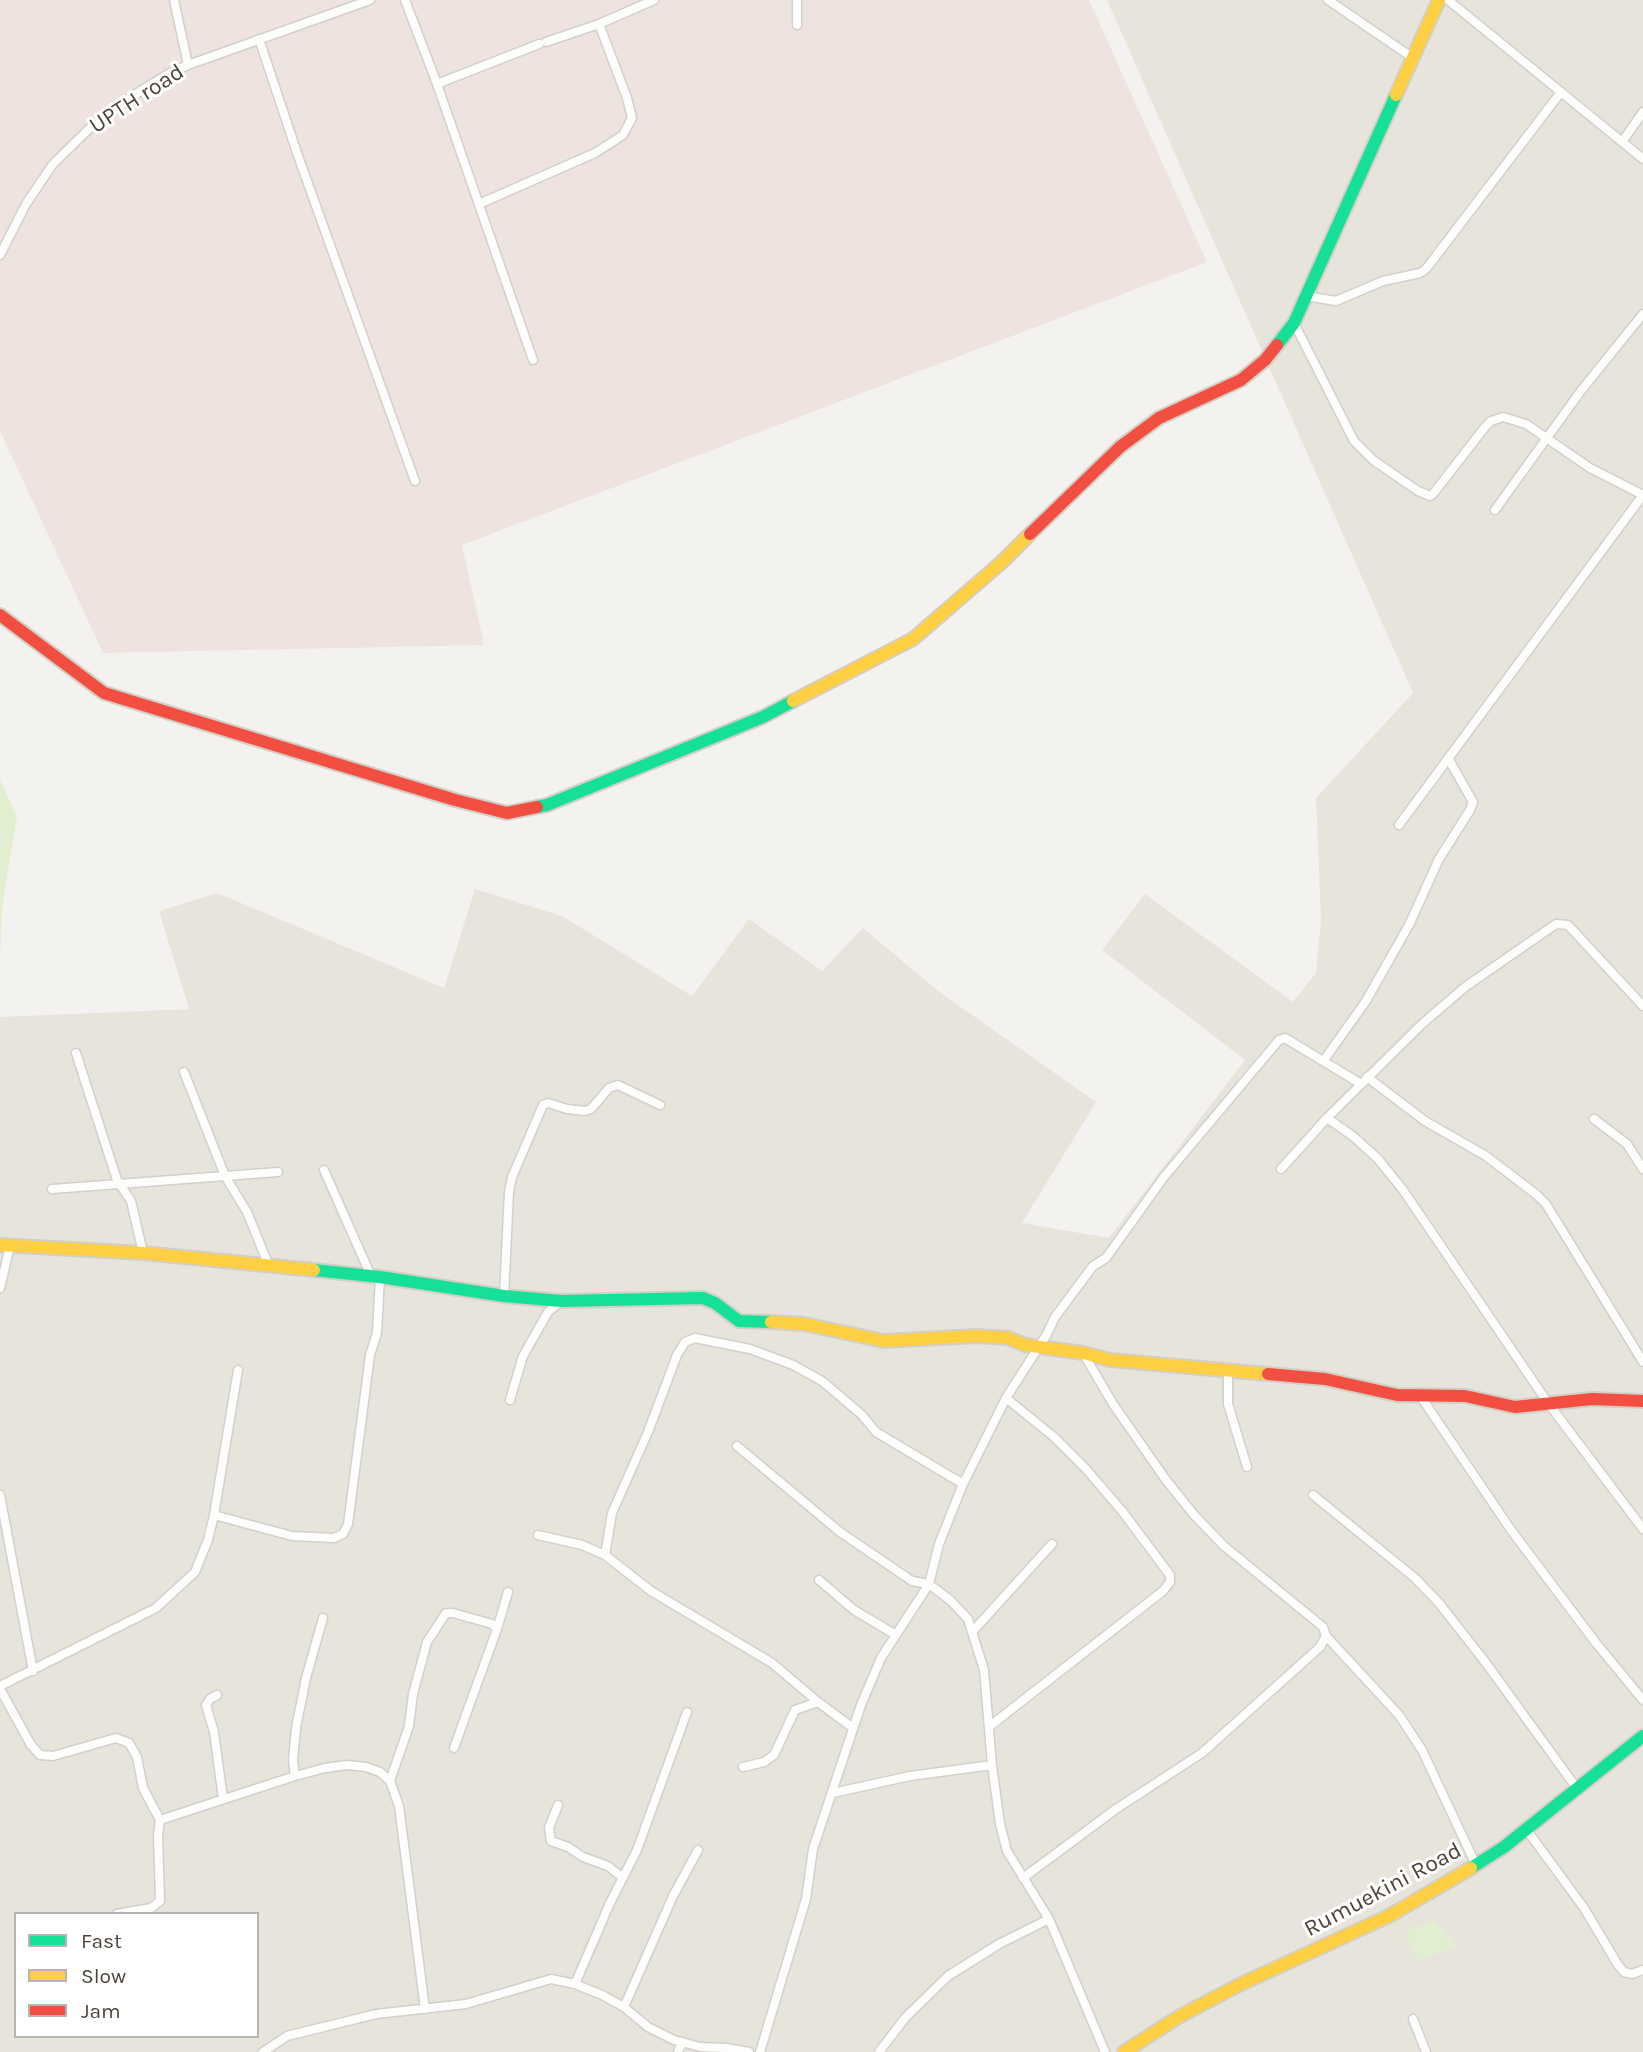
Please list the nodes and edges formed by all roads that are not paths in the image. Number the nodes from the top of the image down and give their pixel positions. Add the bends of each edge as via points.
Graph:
1 (174, 0) edge
2 (370, 0) edge
3 (405, 0) edge
4 (654, 0) edge
5 (797, 0) edge
6 (1328, 0) edge
7 (1439, 0) edge
8 (1448, 0) edge
9 (599, 24) junction
10 (797, 25) dead end
11 (259, 39) junction
12 (1413, 58) junction
13 (188, 65) junction
14 (438, 84) junction
15 (1561, 92) junction
16 (1643, 112) edge
17 (1622, 142) junction
18 (1643, 159) edge
19 (479, 204) junction
20 (0, 255) edge
21 (1306, 296) junction
22 (1643, 314) edge
23 (1294, 323) junction
24 (533, 360) dead end
25 (1547, 437) junction
26 (415, 481) dead end
27 (1643, 495) edge
28 (1496, 510) dead end
29 (0, 615) edge
30 (1448, 758) junction
31 (1399, 825) dead end
32 (1643, 1006) edge
33 (76, 1053) dead end
34 (1324, 1060) junction
35 (184, 1072) dead end
36 (1364, 1080) junction
37 (660, 1105) dead end
38 (1327, 1118) junction
39 (1594, 1119) dead end
40 (1643, 1168) edge
41 (324, 1170) dead end
42 (1281, 1170) dead end
43 (278, 1172) dead end
44 (225, 1176) junction
45 (121, 1184) junction
46 (52, 1189) dead end
47 (5, 1246) edge
48 (143, 1253) junction
49 (270, 1266) junction
50 (375, 1277) junction
51 (0, 1288) edge
52 (505, 1296) junction
53 (561, 1301) junction
54 (1038, 1346) junction
55 (1083, 1353) junction
56 (1643, 1362) edge
57 (237, 1370) dead end
58 (1228, 1371) junction
59 (1421, 1397) junction
60 (1006, 1398) junction
61 (510, 1400) dead end
62 (1643, 1401) edge
63 (1548, 1404) junction
64 (737, 1446) dead end
65 (1247, 1467) dead end
66 (963, 1484) junction
67 (0, 1495) edge
68 (1314, 1495) dead end
69 (214, 1515) junction
70 (1643, 1529) edge
71 (538, 1535) dead end
72 (1052, 1544) dead end
73 (605, 1555) junction
74 (819, 1580) dead end
75 (929, 1584) junction
76 (508, 1592) dead end
77 (323, 1618) dead end
78 (497, 1629) junction
79 (972, 1631) junction
80 (896, 1635) junction
81 (1326, 1636) junction
82 (33, 1671) junction
83 (0, 1687) edge
84 (217, 1695) dead end
85 (1643, 1700) edge
86 (818, 1702) junction
87 (687, 1712) dead end
88 (990, 1726) junction
89 (853, 1728) junction
90 (1643, 1736) edge
91 (454, 1748) dead end
92 (992, 1765) junction
93 (743, 1767) dead end
94 (295, 1776) junction
95 (390, 1781) junction
96 (1578, 1790) junction
97 (833, 1793) junction
98 (223, 1799) junction
99 (558, 1805) dead end
100 (160, 1820) junction
101 (1527, 1829) junction
102 (698, 1850) dead end
103 (1476, 1865) junction
104 (623, 1878) junction
105 (1023, 1878) junction
106 (128, 1912) edge
107 (1049, 1919) junction
108 (1643, 1970) edge
109 (575, 1984) junction
110 (624, 2007) junction
111 (425, 2009) junction
112 (1413, 2019) dead end
113 (682, 2042) junction
114 (263, 2052) edge
115 (678, 2052) edge
116 (749, 2052) edge
117 (760, 2052) edge
118 (879, 2052) edge
119 (1105, 2052) edge
120 (1124, 2052) edge
121 (1426, 2052) edge

1 - 13 street
2 - 11 street, UPTH road
3 - 14 street
4 - 9 street
5 - 10 street
6 - 12 street
7 - 12 street
8 - 15 street
9 - 14 street
9 - 19 street via 632,118 623,135 595,153
11 - 13 street, UPTH road
11 - 26 street
12 - 21 street
13 - 20 street, UPTH road via 100,120 53,164
14 - 19 street
15 - 17 street
15 - 21 street via 1426,269 1336,300
16 - 17 street
17 - 18 street
19 - 24 street
21 - 23 street
22 - 25 street
23 - 25 street via 1354,442 1426,495 1433,494 1497,418 1512,418
23 - 29 street via 1265,360 1241,380 1159,418 1121,447 1002,562 913,639 763,717 547,805 507,813 454,800 104,693
25 - 27 street via 1590,468
25 - 28 street
27 - 30 street
30 - 31 street
30 - 34 street via 1473,802 1470,810 1439,859 1366,1001
32 - 36 street via 1597,954 1561,923 1465,987
33 - 45 street
34 - 36 street
34 - 54 street via 1285,1038 1279,1040 1164,1177 1107,1258 1093,1266
35 - 44 street
36 - 38 street
36 - 56 street via 1486,1156 1537,1195
37 - 52 street via 618,1085 585,1111 543,1105 509,1192
38 - 42 street
38 - 63 street via 1378,1159 1403,1190
39 - 40 street via 1627,1144
41 - 50 street
43 - 44 street
44 - 45 street
44 - 49 street via 247,1212
45 - 46 street
45 - 48 street via 131,1201
47 - 48 street
47 - 51 street
48 - 49 street
49 - 50 street
50 - 52 street
50 - 69 street via 377,1333 343,1534 334,1538 292,1536
52 - 53 street
53 - 54 street via 703,1298 739,1321 804,1324 884,1341 977,1336
53 - 61 street via 548,1312 523,1356
54 - 55 street
54 - 60 street
55 - 58 street via 1121,1362
55 - 81 street via 1113,1404 1195,1516 1224,1546 1323,1627
57 - 69 street
58 - 59 street via 1325,1379
58 - 65 street via 1228,1404
59 - 63 street via 1465,1396 1515,1407
59 - 85 street via 1511,1530
60 - 66 street
60 - 88 street via 1086,1469 1171,1574 1163,1591
62 - 63 street via 1592,1399
63 - 70 street
64 - 75 street via 840,1532 912,1581
66 - 73 street via 876,1432 822,1381 802,1370 750,1349 695,1338 685,1342 677,1355 612,1513
66 - 75 street
67 - 82 street
68 - 96 street via 1440,1603
69 - 82 street via 195,1572 156,1608
71 - 73 street
72 - 79 street
73 - 86 street via 651,1591 772,1663
74 - 80 street via 854,1610
75 - 79 street via 959,1609
75 - 80 street
76 - 78 street
77 - 94 street via 296,1728
78 - 91 street
78 - 95 street via 446,1613 434,1630 413,1694 410,1726
79 - 88 street via 984,1670
80 - 89 street via 881,1658
81 - 103 street via 1399,1715 1422,1750
81 - 105 street via 1320,1647 1202,1753
82 - 83 street
83 - 100 street via 40,1755 53,1756 116,1738 128,1743
84 - 98 street via 206,1705
86 - 89 street
86 - 93 street via 796,1710 774,1755
87 - 104 street
88 - 92 street
89 - 97 street
90 - 96 street, Rumuekini Road
92 - 97 street
92 - 105 street via 1007,1851
94 - 95 street via 346,1765 373,1769
94 - 98 street
95 - 111 street via 399,1807
96 - 101 street, Rumuekini Road
97 - 117 street via 813,1849 806,1899
98 - 100 street
99 - 104 street via 549,1828 551,1841 608,1866
100 - 106 street via 160,1901 151,1908
101 - 103 street, Rumuekini Road
101 - 108 street via 1618,1965 1632,1974
102 - 110 street
103 - 120 street, Rumuekini Road via 1389,1916 1184,2014
104 - 109 street
105 - 107 street
107 - 118 street via 948,1976 905,2018
107 - 119 street
109 - 110 street
109 - 111 street via 551,1979 466,2004
110 - 113 street via 649,2027
111 - 114 street via 376,2014 287,2036
112 - 121 street
113 - 115 street
113 - 116 street

